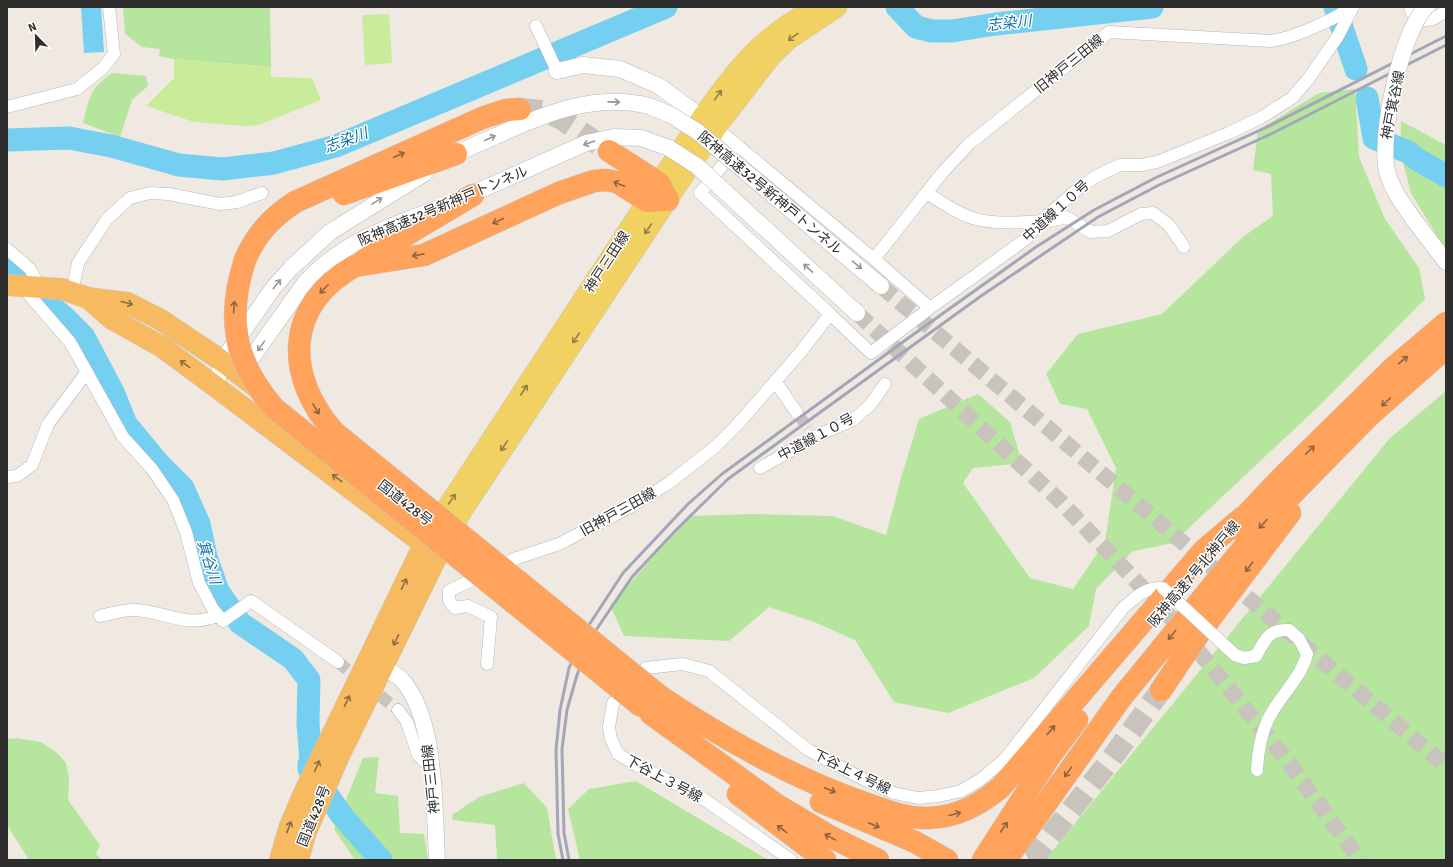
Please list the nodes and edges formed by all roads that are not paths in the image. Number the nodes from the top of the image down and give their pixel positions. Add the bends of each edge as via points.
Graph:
1 (109, 7) edge
2 (818, 7) edge
3 (837, 7) edge
4 (1410, 7) edge
5 (1426, 7) edge
6 (1350, 11) edge
7 (1446, 11) edge
8 (536, 26) dead end
9 (557, 71) joint
10 (7, 107) edge
11 (520, 109) tunnel mouth
12 (709, 123) junction
13 (738, 146) junction
14 (609, 151) tunnel mouth
15 (456, 154) junction
16 (682, 177) junction
17 (262, 193) dead end
18 (700, 193) junction
19 (927, 193) junction
20 (658, 194) junction
21 (473, 195) junction
22 (1041, 221) junction
23 (1184, 247) dead end
24 (7, 249) edge
25 (874, 259) junction
26 (245, 260) junction
27 (1446, 262) edge
28 (355, 266) junction
29 (881, 286) tunnel mouth
30 (27, 287) edge
31 (80, 295) junction
32 (930, 308) junction
33 (857, 313) tunnel mouth
34 (830, 314) junction
35 (1446, 323) edge
36 (1446, 348) edge
37 (222, 361) junction
38 (86, 373) junction
39 (240, 375) junction
40 (775, 381) junction
41 (885, 384) dead end
42 (216, 387) junction
43 (797, 413) tunnel mouth
44 (1369, 416) junction
45 (760, 468) dead end
46 (7, 477) edge
47 (1243, 517) junction
48 (439, 534) junction
49 (424, 544) junction
50 (488, 571) junction
51 (100, 616) dead end
52 (223, 617) junction
53 (572, 639) dead end
54 (594, 656) dead end
55 (338, 662) tunnel mouth
56 (487, 664) dead end
57 (382, 666) junction
58 (630, 686) junction
59 (1161, 690) tunnel mouth
60 (651, 706) junction
61 (398, 710) tunnel mouth
62 (431, 768) junction
63 (1257, 770) dead end
64 (280, 860) edge
65 (298, 860) edge
66 (438, 860) edge
67 (791, 860) edge
68 (824, 860) edge
69 (878, 860) edge
70 (947, 860) edge
71 (983, 860) edge
72 (1006, 860) edge

1 - 10 street via 114,54 102,69 77,89
12 -> 2 main road, 神戸三田線 via 730,78 754,50 791,21
3 -> 12 main road, 神戸三田線 via 789,39
4 - 7 street via 1412,14 1420,21 1433,19
5 - 27 street, 神戸箕谷線, bridge via 1416,19 1410,33 1392,97 1385,147 1387,169 1398,198
6 - 19 street, 旧神戸三田線 via 1281,40 1271,41 1109,32 969,144
6 - 22 street, 中道線１０号 via 1340,34 1310,78 1292,98 1262,117 1222,136 1157,162 1120,165 1095,177
8 - 9 street
9 - 12 street via 583,65 620,69 659,86
26 -> 11 highway via 260,231 295,202 482,118 506,110
12 - 13 street
12 - 16 main road, 神戸三田線
12 - 20 main road, 神戸三田線
13 - 18 street
13 - 25 street
14 - 20 highway
15 - 26 highway via 356,190 295,216 268,236
15 -> 29 street, 阪神高速32号新神戸トンネル, bridge via 520,125 571,107 614,101 649,106 671,115 704,136
37 -> 15 street, 阪神高速32号新神戸トンネル via 274,287 310,250 355,215
16 - 18 street
16 - 20 main road, 神戸三田線
17 - 31 street via 237,202 220,204 169,194 150,193 130,198 107,219 78,263
18 - 34 street
19 - 22 street via 959,214 976,220 1001,224
19 - 25 street, 旧神戸三田線
20 -> 28 highway via 617,182 594,181 559,193 424,255
20 - 48 main road, 神戸三田線 via 466,504
21 - 28 highway
33 -> 21 street, 阪神高速32号新神戸トンネル, bridge via 697,166 669,148 641,138 614,137 586,143
21 -> 39 street, 阪神高速32号新神戸トンネル via 379,231 345,248 330,259 304,284
22 - 23 street via 1052,222 1066,217 1091,232 1108,231 1141,214 1153,213 1169,225
22 - 32 street, 中道線１０号 via 1026,239
24 - 30 street via 30,269
25 - 32 street
60 -> 26 highway, bridge via 274,408 262,395 247,370 239,350 236,332 235,296
28 -> 60 highway, bridge via 342,273 318,295 304,321 300,338 299,354 306,388 323,419 334,432
30 - 31 highway, 国道428号 via 62,289
30 - 38 street via 70,342
31 -> 37 highway, 国道428号 via 128,303 161,320
42 -> 31 highway, 国道428号 via 162,347 112,319
32 - 34 street, 中道線１０号 via 871,353
34 - 40 street, 旧神戸三田線
47 -> 35 highway, 阪神高速7号北神戸線 via 1393,368
36 -> 44 highway, 阪神高速7号北神戸線
37 - 39 highway, 国道428号
37 - 42 street, 阪神高速32号新神戸トンネル
38 - 46 street via 48,424 32,465 17,476
38 - 52 street via 123,437 152,469 173,500 186,532 199,583
39 - 42 street, 阪神高速32号新神戸トンネル
39 - 48 highway, 国道428号
40 - 43 street
40 - 50 street, 旧神戸三田線 via 715,447 669,483 630,507 559,544
41 - 45 street, 中道線１０号 via 870,405 853,420 811,432
49 -> 42 highway, 国道428号
44 -> 59 highway via 1279,528 1198,635
44 -> 72 highway, 阪神高速7号北神戸線 via 1248,542 1121,698
60 -> 47 highway via 701,724 763,759 850,798 914,818 934,818 960,812 988,798 1004,784 1204,550
71 -> 47 highway, 阪神高速7号北神戸線 via 1050,756 1087,706 1143,635
48 - 49 main road, 神戸三田線
48 - 50 street
48 -> 57 highway, 国道428号
64 -> 49 highway, 国道428号 via 289,828 330,736
50 - 53 street
50 - 56 street, 旧神戸三田線 via 449,591 449,600 455,608 468,606 491,617
51 - 52 street via 125,610 142,610 184,621
52 - 55 street via 251,601
54 - 58 street
57 - 62 street, 神戸三田線 via 402,680 418,705 430,750
57 - 65 highway, 国道428号 via 313,815
58 - 63 street, 下谷上４号線, bridge via 646,668 683,664 708,671 807,749 894,793 918,798 939,796 962,791 1005,759 1123,608 1141,593 1163,588 1235,655 1244,658 1256,656 1266,638 1280,630 1289,630 1299,639 1307,654 1305,664 1273,710 1264,730 1258,752
58 - 67 street, 下谷上３号線 via 613,703 609,727 618,754 694,793
68 -> 60 highway via 710,772
69 -> 60 highway via 831,837 777,805
60 -> 70 highway via 727,747 787,785 916,842
61 - 62 street via 407,722 418,755
62 - 66 street, 神戸三田線

